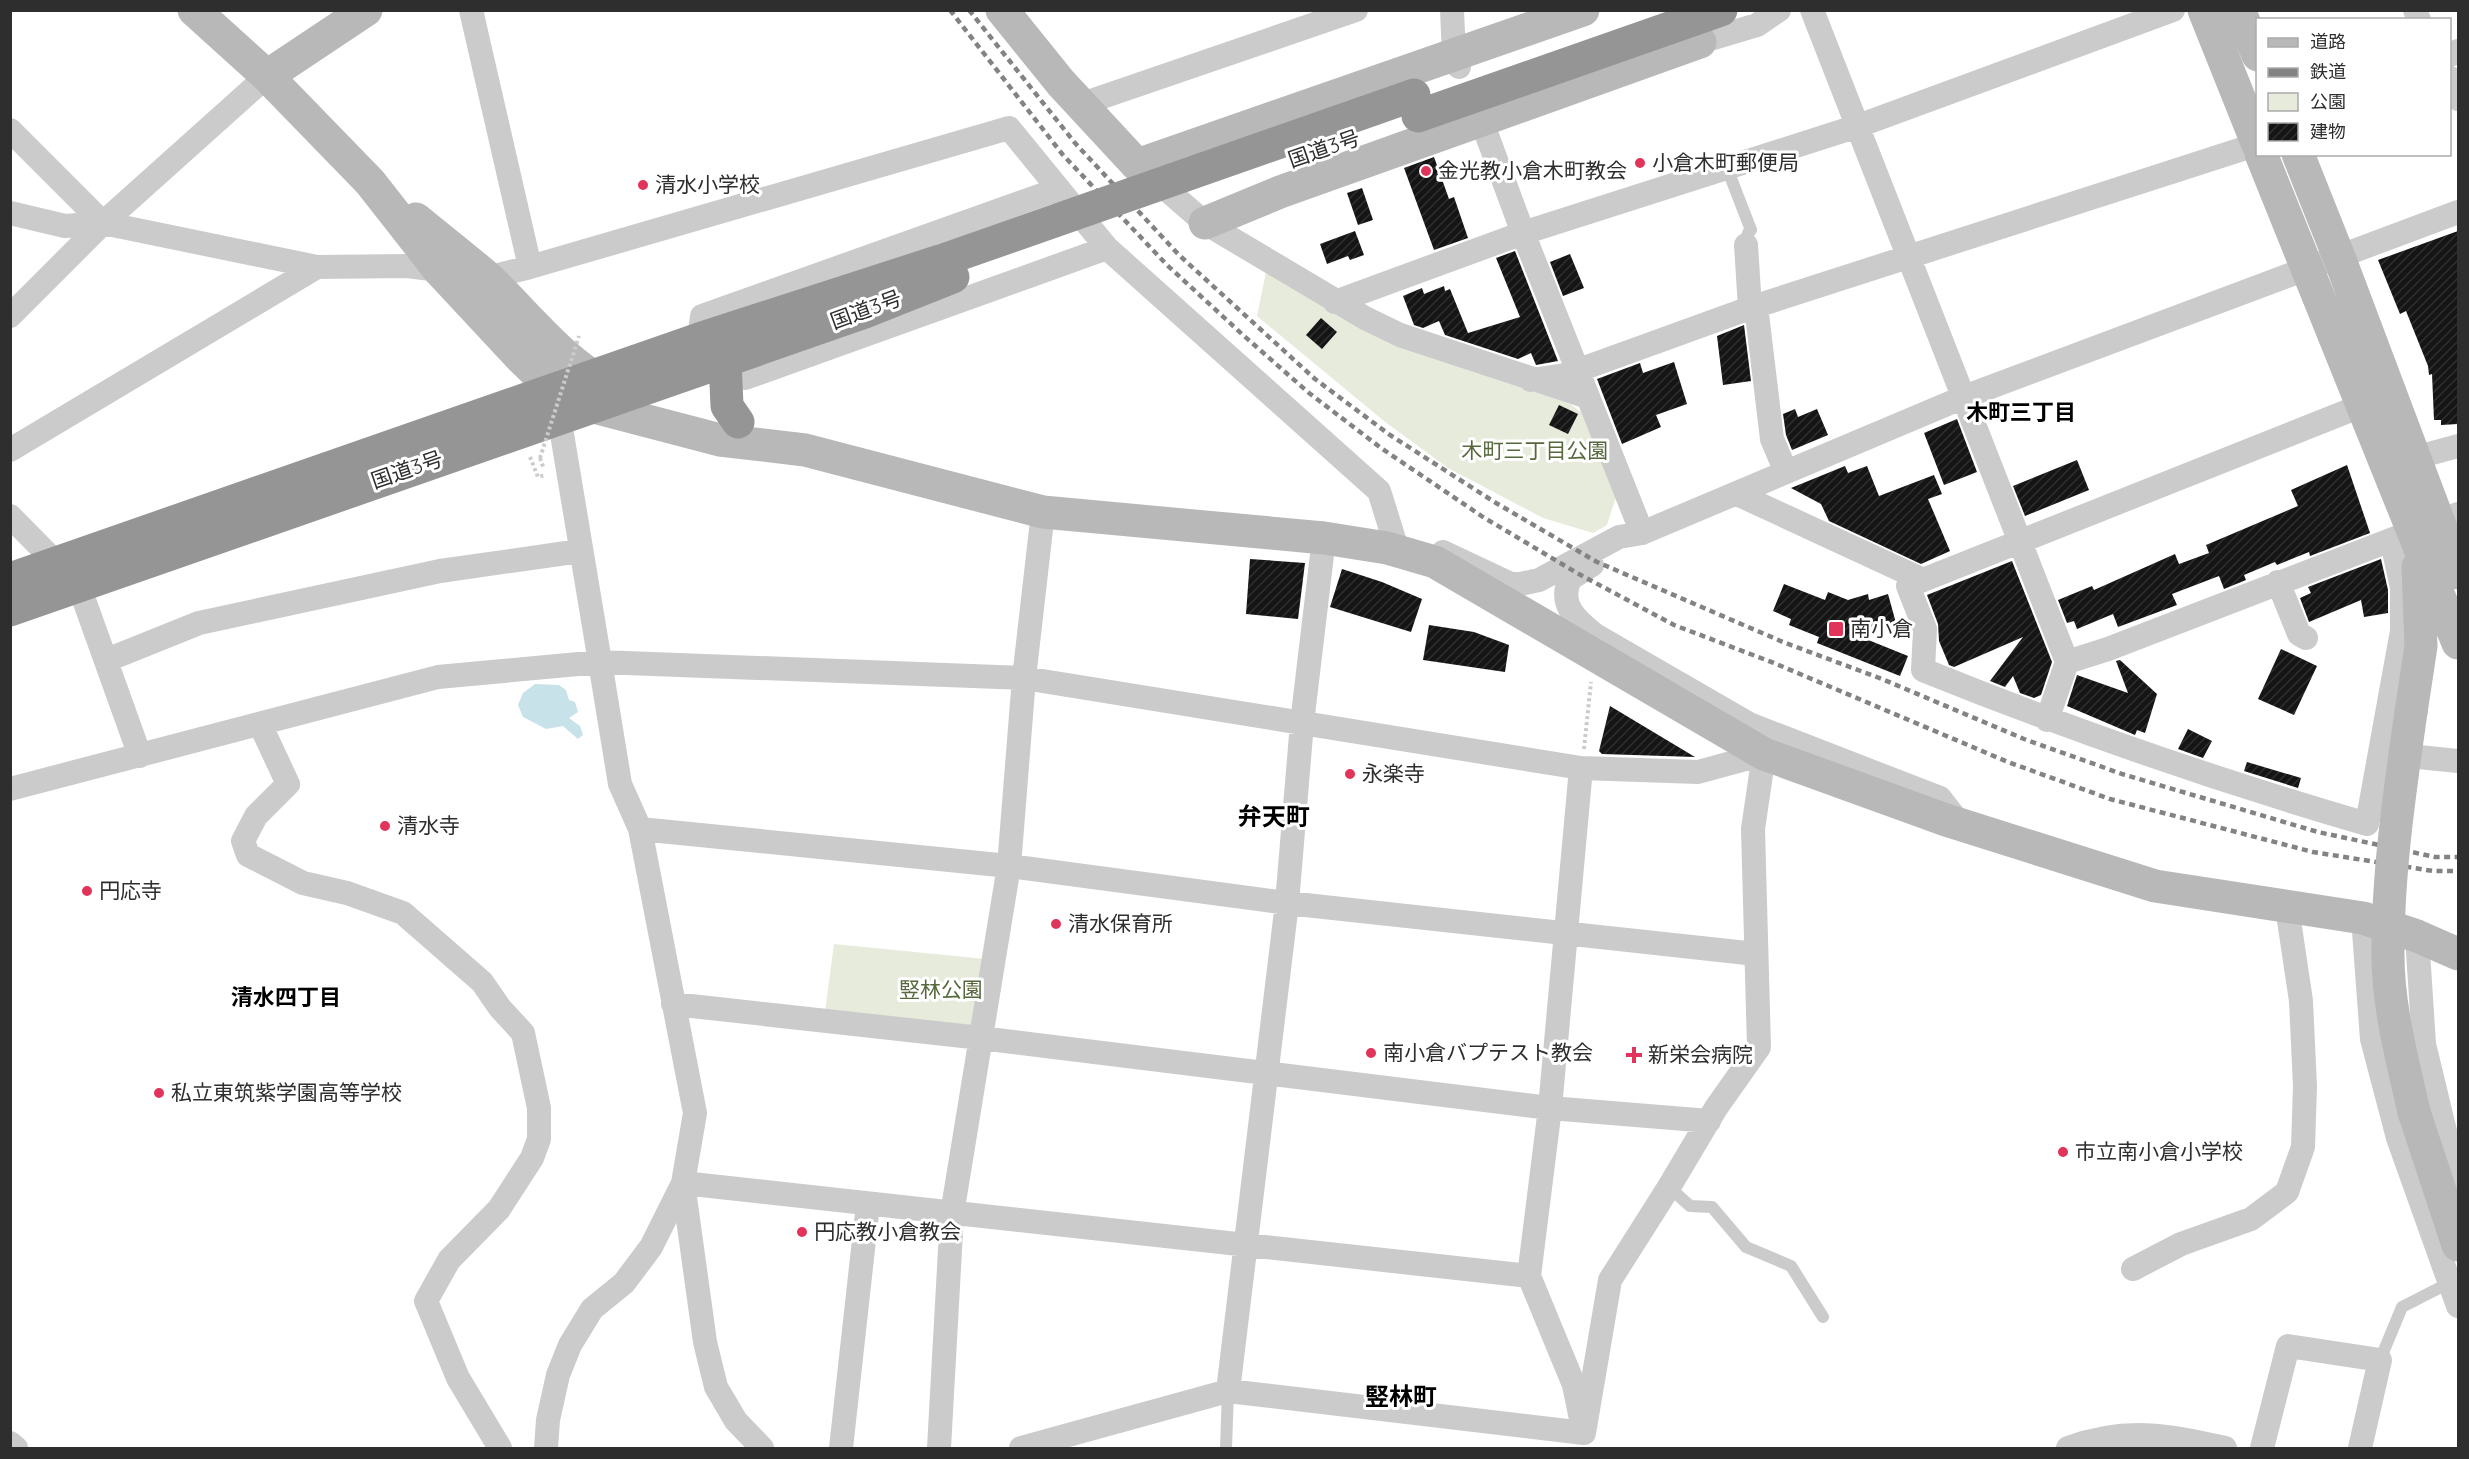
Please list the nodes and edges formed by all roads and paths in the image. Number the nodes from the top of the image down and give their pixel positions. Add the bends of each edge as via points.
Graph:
1 (194, 10) edge
2 (366, 10) edge
3 (471, 10) edge
4 (1002, 10) edge
5 (1356, 10) edge
6 (1452, 10) edge
7 (1583, 10) edge
8 (1651, 10) edge
9 (1721, 10) edge
10 (1779, 10) edge
11 (1812, 10) edge
12 (2173, 10) edge
13 (2204, 10) edge
14 (2239, 10) edge
15 (1700, 42) joint
16 (2256, 50) edge
17 (1456, 61) junction
18 (267, 75) junction
19 (1082, 104) junction
20 (1416, 105) junction
21 (1479, 116) junction
22 (1858, 126) junction
23 (10, 130) edge
24 (2256, 141) edge
25 (2256, 144) edge
26 (2262, 156) edge
27 (2299, 156) edge
28 (1137, 165) junction
29 (1727, 168) junction
30 (1059, 189) junction
31 (2458, 212) edge
32 (10, 213) edge
33 (103, 223) junction
34 (1205, 223) junction
35 (1523, 233) junction
36 (1746, 245) joint
37 (1107, 248) junction
38 (2339, 257) junction
39 (1911, 258) junction
40 (451, 263) junction
41 (317, 267) junction
42 (530, 267) junction
43 (949, 268) junction
44 (2307, 269) junction
45 (487, 278) junction
46 (1335, 302) junction
47 (1753, 307) junction
48 (10, 316) edge
49 (579, 336) dead end
50 (699, 339) junction
51 (521, 358) junction
52 (725, 360) junction
53 (1577, 371) junction
54 (1531, 380) junction
55 (593, 391) junction
56 (631, 394) junction
57 (1588, 397) junction
58 (1964, 398) junction
59 (2376, 400) junction
60 (504, 407) junction
61 (738, 422) junction
62 (543, 423) junction
63 (2458, 446) edge
64 (10, 450) edge
65 (805, 450) junction
66 (540, 458) dead end
67 (2414, 458) junction
68 (1786, 472) junction
69 (546, 475) dead end
70 (1737, 494) junction
71 (1043, 512) junction
72 (10, 516) edge
73 (2432, 530) edge
74 (1642, 533) junction
75 (1324, 538) junction
76 (2019, 542) junction
77 (580, 551) junction
78 (1398, 552) junction
79 (2458, 573) edge
80 (68, 574) junction
81 (10, 579) edge
82 (1923, 580) junction
83 (2278, 582) junction
84 (10, 610) edge
85 (2306, 638) dead end
86 (2458, 643) edge
87 (107, 660) junction
88 (600, 662) junction
89 (2067, 662) junction
90 (1588, 673) junction
91 (1024, 678) junction
92 (1600, 692) dead end
93 (2048, 720) junction
94 (1302, 723) junction
95 (260, 724) junction
96 (1764, 754) junction
97 (2380, 754) junction
98 (140, 756) junction
99 (2458, 761) edge
100 (1581, 768) junction
101 (10, 789) edge
102 (1961, 825) junction
103 (640, 829) junction
104 (1009, 866) junction
105 (1287, 903) junction
106 (2287, 907) junction
107 (2363, 918) junction
108 (1566, 934) junction
109 (2417, 936) junction
110 (1756, 954) junction
111 (2458, 954) edge
112 (673, 1004) junction
113 (981, 1038) junction
114 (1267, 1074) junction
115 (1550, 1108) junction
116 (1709, 1121) junction
117 (683, 1183) junction
118 (2458, 1185) edge
119 (1670, 1187) junction
120 (868, 1203) junction
121 (952, 1214) junction
122 (1246, 1244) junction
123 (2458, 1245) edge
124 (2133, 1269) dead end
125 (1529, 1276) junction
126 (2451, 1282) junction
127 (2458, 1306) edge
128 (1823, 1317) dead end
129 (2380, 1360) junction
130 (1228, 1390) junction
131 (1585, 1441) edge
132 (2167, 1442) edge
133 (10, 1443) edge
134 (2075, 1447) edge
135 (16, 1449) edge
136 (500, 1449) edge
137 (546, 1449) edge
138 (762, 1449) edge
139 (841, 1449) edge
140 (939, 1449) edge
141 (1021, 1449) edge
142 (1226, 1449) edge
143 (2226, 1449) edge
144 (2262, 1449) edge
145 (2360, 1449) edge

1 - 18 street
2 - 18 street
3 - 42 street
4 - 19 street
5 - 19 street
6 - 17 street
7 - 17 street
8 - 20 highway, 国道3号
9 - 20 highway, 国道3号
10 - 15 street via 1757,25
11 - 22 street
12 - 22 street
13 - 24 street
14 - 16 street
15 - 21 street
17 - 28 street
18 - 33 street
18 - 40 street
19 - 28 street
20 - 43 highway, 国道3号
21 - 34 street
21 - 35 street
22 - 29 street
22 - 39 street
23 - 33 street
25 - 39 street
26 - 44 street
27 - 38 street
28 - 34 street
29 - 35 street
29 - 36 lane via 1751,230
30 - 37 street
30 - 42 street via 1009,128
30 - 50 street via 702,316
31 - 38 street
32 - 33 street via 65,226
33 - 41 street
33 - 48 street
34 - 46 street
35 - 46 street
35 - 53 street
36 - 47 street
37 - 52 street via 745,378
37 - 78 street via 1379,491
38 - 44 street
38 - 59 street
39 - 47 street
39 - 58 street
40 - 41 street
40 - 45 street
40 - 51 street
40 - 62 street via 549,368 554,380
41 - 64 street
42 - 45 street
43 - 50 highway, 国道3号 via 824,296
43 - 52 highway, 国道3号 via 865,312
44 - 58 street
44 - 59 street
45 - 55 street via 555,346
46 - 54 street via 1400,335
47 - 53 street
47 - 68 street via 1772,439
49 - 66 path, bridge
50 - 55 highway, 国道3号
51 - 60 street via 525,384
51 - 62 street
52 - 56 highway, 国道3号
52 - 61 highway via 727,406
53 - 54 street
53 - 57 street
54 - 57 street
55 - 56 highway, 国道3号
55 - 62 highway, 国道3号
55 - 65 street via 720,440
56 - 61 street
57 - 74 street
58 - 68 street
58 - 76 street
59 - 67 street
59 - 73 street
59 - 76 street
60 - 62 highway, 国道3号
60 - 80 highway, 国道3号
61 - 65 street
62 - 69 path via 538,477
62 - 77 street
62 - 80 highway, 国道3号
63 - 67 street
65 - 71 street
67 - 73 street
68 - 70 street
70 - 74 street
70 - 82 street
71 - 75 street
71 - 91 street
72 - 80 street
73 - 79 street
73 - 83 street
73 - 86 street
73 - 97 street via 2402,588 2402,631
73 - 123 street, bridge via 2420,577 2421,646 2396,820 2388,950 2392,1004 2414,1112
74 - 78 street via 1619,537 1539,580 1520,584 1511,584 1449,553 1421,548
74 - 102 street via 1570,579 1567,604 1582,624 1749,724 1940,798
75 - 78 street
75 - 94 street
76 - 82 street
76 - 89 street
77 - 87 street via 440,571 209,621
77 - 88 street
78 - 90 street via 1435,562
80 - 81 highway, 国道3号
80 - 84 highway, 国道3号
80 - 87 street
82 - 93 street via 1908,586 1925,629 1923,670
83 - 85 street via 2299,634
83 - 89 street
87 - 98 street
88 - 91 street
88 - 95 street via 438,677
88 - 103 street via 620,784
89 - 93 street
90 - 92 path
90 - 96 street
90 - 100 path
91 - 94 street
91 - 104 street
93 - 97 street via 2367,824
94 - 100 street
94 - 105 street
95 - 98 street
95 - 136 street via 288,784 256,816 243,841 248,855 303,884 347,892 403,913 482,982 523,1033 539,1108 539,1139 532,1158 499,1209 450,1260 426,1301 458,1378
96 - 100 street via 1698,772
96 - 102 street
96 - 110 street via 1752,829
97 - 99 street
98 - 101 street
100 - 108 street
102 - 106 street via 2155,886
103 - 104 street
103 - 112 street
104 - 105 street
104 - 113 street
105 - 108 street
105 - 114 street
106 - 107 street
106 - 124 street via 2301,1001 2305,1086 2303,1147 2287,1192 2251,1219 2181,1244
107 - 109 street
107 - 126 street via 2372,1039 2398,1138
108 - 110 street
108 - 115 street
109 - 111 street
109 - 118 street via 2424,1044
110 - 116 street via 1759,1047
112 - 113 street
112 - 117 street via 695,1113
113 - 114 street
113 - 121 street
114 - 115 street
114 - 122 street
115 - 116 street
115 - 125 street
116 - 119 street
117 - 120 street
117 - 137 street via 651,1247 624,1283 592,1310 570,1345 558,1375
117 - 138 street via 705,1342 716,1387 736,1421
119 - 128 lane via 1690,1206 1712,1207 1746,1247 1791,1266
119 - 131 street via 1610,1280
120 - 121 street
120 - 139 street
121 - 122 street
121 - 140 street
122 - 125 street
122 - 130 street
125 - 131 street via 1574,1385
126 - 127 street
126 - 129 lane via 2402,1307
129 - 144 street via 2288,1346
129 - 145 street
130 - 131 street
130 - 141 street
130 - 142 lane
132 - 134 street via 2095,1439
132 - 143 street
133 - 135 street

